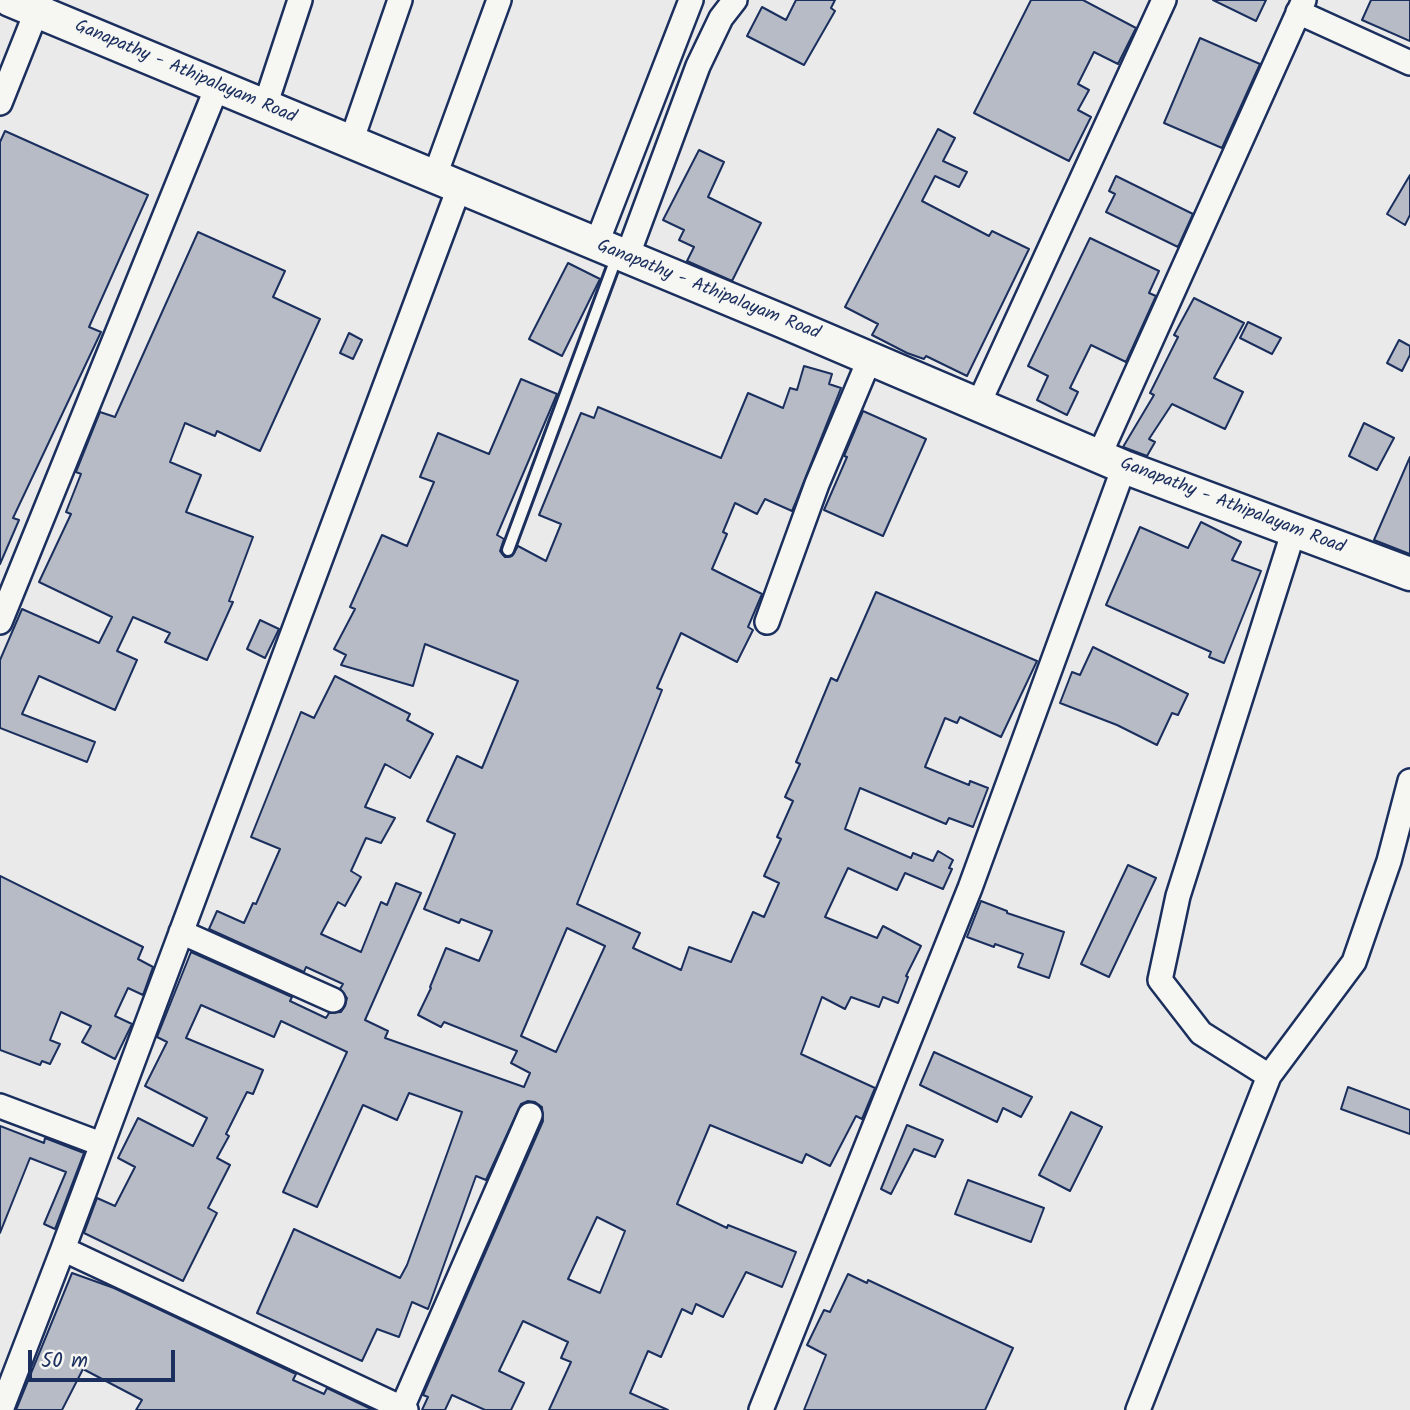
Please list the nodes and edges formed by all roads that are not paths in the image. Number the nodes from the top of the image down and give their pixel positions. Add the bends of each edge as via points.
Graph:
1 (300, 0) edge
2 (400, 0) edge
3 (499, 0) edge
4 (691, 0) edge
5 (736, 0) edge
6 (1164, 0) edge
7 (29, 4) edge
8 (1301, 6) edge
9 (1410, 63) edge
10 (217, 87) junction
11 (0, 103) edge
12 (265, 106) junction
13 (351, 142) junction
14 (447, 183) junction
15 (614, 252) junction
16 (870, 358) junction
17 (978, 405) junction
18 (1112, 462) junction
19 (1294, 530) junction
20 (508, 550) dead end
21 (1410, 574) edge
22 (0, 622) edge
23 (767, 622) dead end
24 (1410, 781) edge
25 (181, 932) junction
26 (332, 1000) dead end
27 (1269, 1076) junction
28 (0, 1106) edge
29 (530, 1115) dead end
30 (101, 1144) junction
31 (63, 1250) junction
32 (404, 1409) edge
33 (1, 1410) edge
34 (761, 1410) edge
35 (1138, 1410) edge

1 - 12 street
2 - 13 street
3 - 14 street
4 - 15 street
5 - 15 street via 721,18
6 - 17 street
7 - 10 main road, Ganapathy - Athipalayam Road
7 - 11 street
8 - 9 street
8 - 18 street
10 - 12 main road, Ganapathy - Athipalayam Road
10 - 22 street
12 - 13 main road, Ganapathy - Athipalayam Road
13 - 14 main road, Ganapathy - Athipalayam Road
14 - 15 main road, Ganapathy - Athipalayam Road
14 - 25 street
15 - 16 main road, Ganapathy - Athipalayam Road
15 - 20 lane
16 - 17 main road, Ganapathy - Athipalayam Road
16 - 23 street via 817,484
17 - 18 main road, Ganapathy - Athipalayam Road
18 - 19 main road, Ganapathy - Athipalayam Road
18 - 34 street via 970,888
19 - 21 main road, Ganapathy - Athipalayam Road
19 - 27 street via 1178,896 1160,980 1201,1033
24 - 27 street via 1389,861 1354,962
25 - 26 street
25 - 30 street
27 - 35 street
28 - 30 street
29 - 32 street
30 - 31 street
31 - 32 street
31 - 33 street

